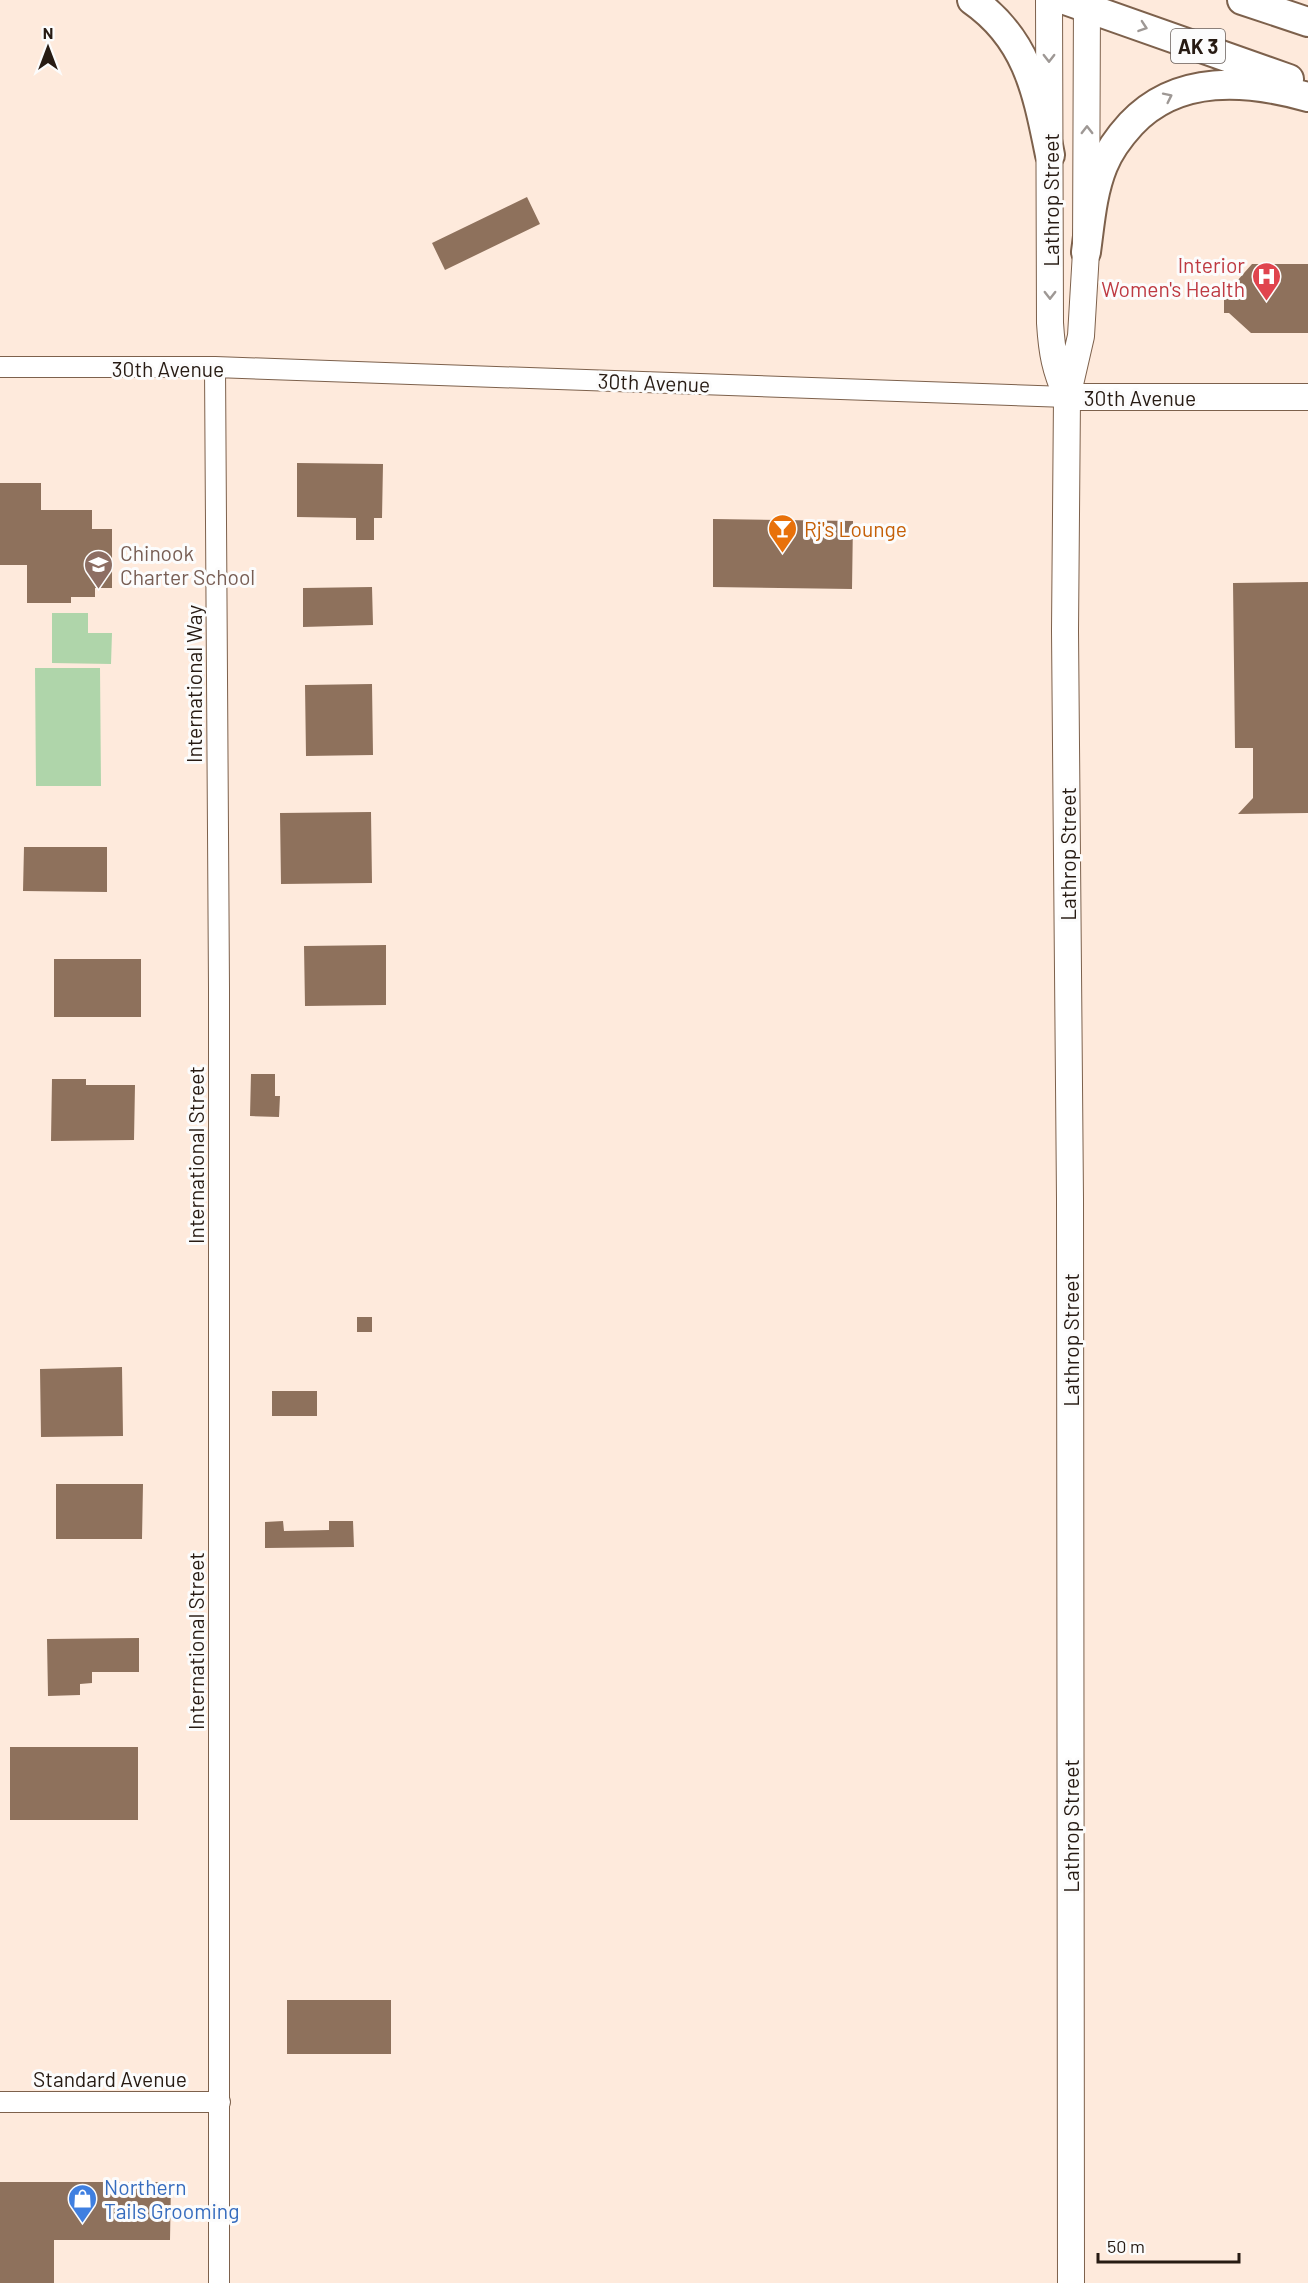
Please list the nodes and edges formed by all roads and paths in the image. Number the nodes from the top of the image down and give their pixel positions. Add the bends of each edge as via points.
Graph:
1 (972, 0) edge
2 (1049, 0) edge
3 (1242, 0) edge
4 (1279, 0) edge
5 (1080, 2) edge
6 (1308, 11) edge
7 (1308, 22) edge
8 (1308, 86) edge
9 (1308, 97) edge
10 (1050, 155) junction
11 (1086, 252) junction
12 (0, 367) edge
13 (215, 367) junction
14 (1067, 397) junction
15 (1308, 397) edge
16 (219, 999) joint
17 (0, 2102) edge
18 (220, 2102) junction
19 (219, 2283) edge
20 (1071, 2283) edge

1 - 10 highway via 1004,28 1023,57
2 -> 10 main road, Lathrop Street
3 - 7 highway
4 - 6 highway
5 -> 8 highway, AK 3
11 -> 5 main road, Lathrop Street
11 -> 9 highway via 1104,163 1124,132 1150,107 1167,97 1206,86 1257,86
10 -> 14 main road, Lathrop Street via 1052,354
11 - 14 main road, Lathrop Street via 1082,336
12 - 13 street, 30th Avenue
13 - 14 street, 30th Avenue
13 - 16 street, International Way
14 - 15 main road, 30th Avenue
14 - 20 main road, Lathrop Street
16 - 18 street, International Street
17 - 18 street, Standard Avenue
18 - 19 street, International Street

